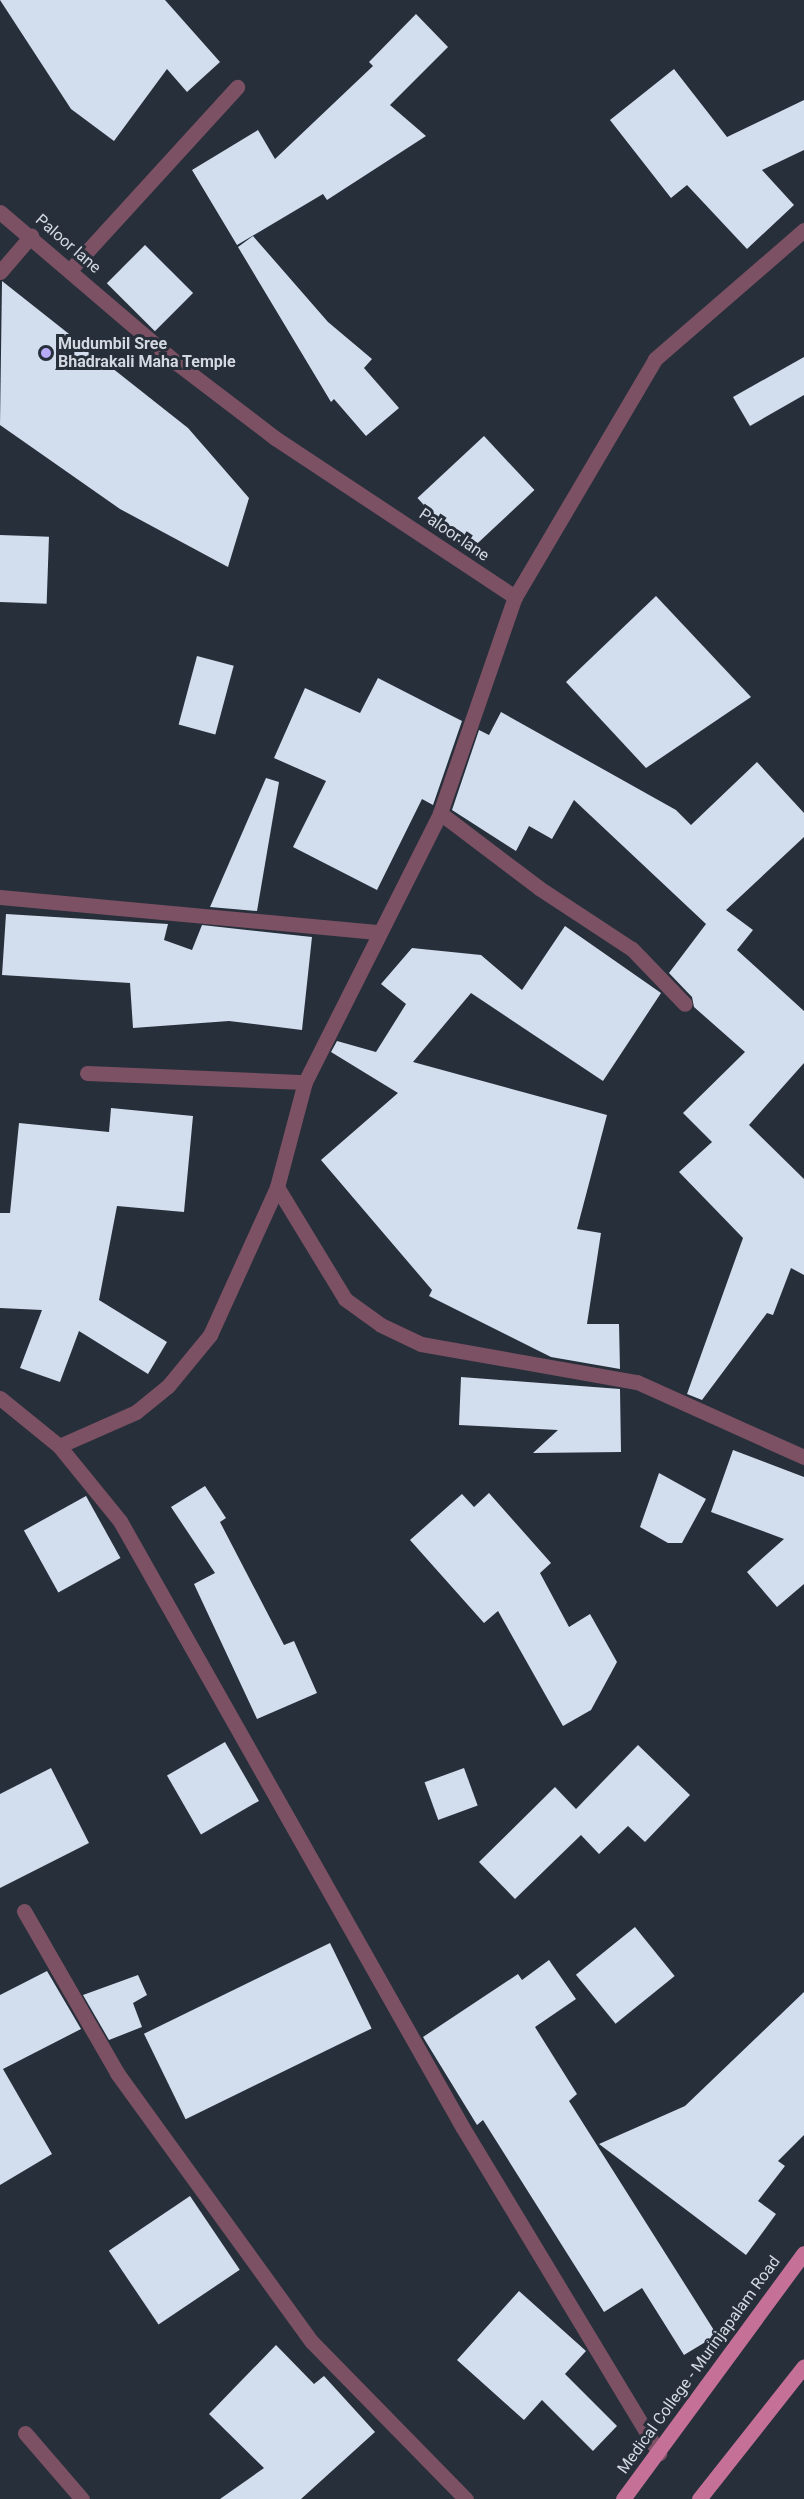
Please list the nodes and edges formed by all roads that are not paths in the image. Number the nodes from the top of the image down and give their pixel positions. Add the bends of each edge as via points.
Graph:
1 (237, 87) dead end
2 (0, 212) edge
3 (804, 230) edge
4 (31, 236) junction
5 (70, 270) junction
6 (0, 272) edge
7 (515, 597) junction
8 (440, 813) junction
9 (0, 897) edge
10 (379, 932) junction
11 (685, 1004) dead end
12 (87, 1073) dead end
13 (305, 1082) junction
14 (277, 1186) junction
15 (0, 1398) edge
16 (58, 1446) junction
17 (804, 1457) edge
18 (24, 1911) dead end
19 (804, 2253) edge
20 (804, 2366) edge
21 (25, 2433) dead end
22 (659, 2453) junction
23 (82, 2499) edge
24 (466, 2499) edge
25 (623, 2499) edge
26 (699, 2499) edge

1 - 5 street
2 - 4 street, Paloor lane
3 - 7 street via 655,359
4 - 5 street, Paloor lane
4 - 6 street
5 - 7 street, Paloor lane via 178,364 275,438
7 - 8 street
8 - 10 street
8 - 11 street via 539,888 632,949
9 - 10 street
10 - 13 street
12 - 13 street
13 - 14 street
14 - 16 street via 210,1335 168,1386 136,1412
14 - 17 street via 345,1299 381,1325 421,1344 638,1382
15 - 16 street
16 - 22 street via 120,1521 457,2118
18 - 24 street via 117,2073 312,2342
19 - 22 main road, Medical College - Murinjapalam Road
20 - 26 main road
21 - 23 street
22 - 25 main road, Medical College - Murinjapalam Road

